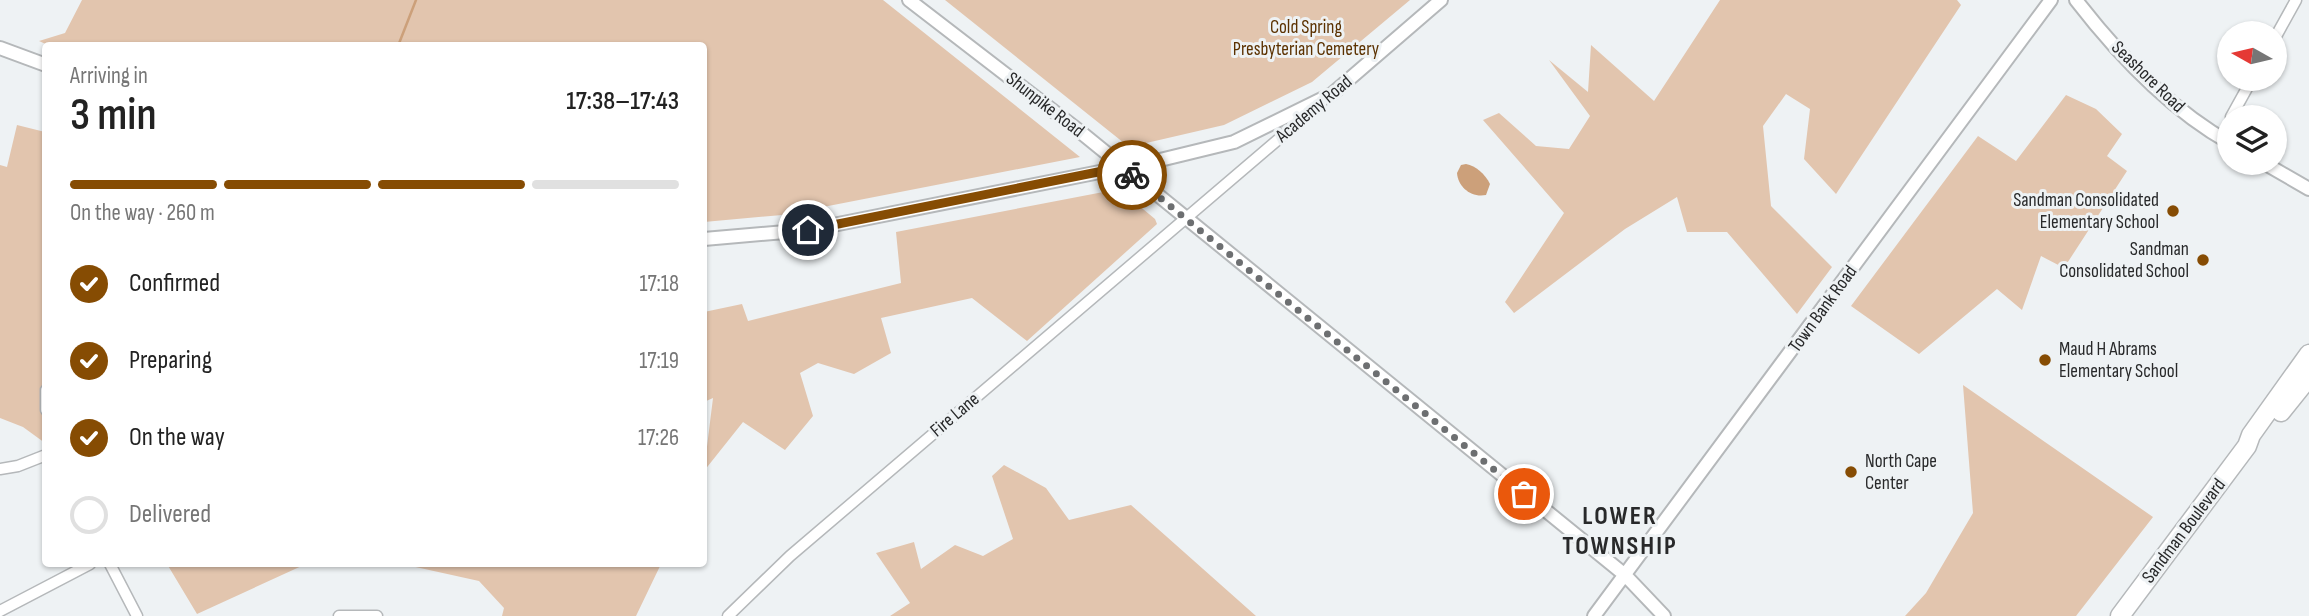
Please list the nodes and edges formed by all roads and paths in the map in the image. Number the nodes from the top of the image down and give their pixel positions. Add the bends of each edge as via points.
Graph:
1 (909, 0) edge
2 (1441, 0) edge
3 (2050, 0) edge
4 (2076, 0) edge
5 (2296, 0) edge
6 (2284, 21) edge
7 (0, 48) edge
8 (42, 64) edge
9 (1332, 94) junction
10 (2217, 134) edge
11 (1123, 167) junction
12 (2285, 175) edge
13 (2309, 189) edge
14 (1186, 218) junction
15 (707, 239) edge
16 (2309, 354) edge
17 (2309, 377) edge
18 (2247, 446) junction
19 (42, 457) edge
20 (0, 469) edge
21 (84, 567) edge
22 (112, 567) edge
23 (1625, 575) junction
24 (0, 611) edge
25 (137, 616) edge
26 (339, 616) edge
27 (377, 616) edge
28 (728, 616) edge
29 (1594, 616) edge
30 (1664, 616) edge
31 (2120, 616) edge

1 - 11 street, Shunpike Road
2 - 9 street, Academy Road
3 - 23 street, Town Bank Road
4 - 10 street, Seashore Road via 2171,102
5 - 6 street
7 - 8 street
9 - 11 street via 1234,142
9 - 14 street, Academy Road
11 - 14 street, Shunpike Road
11 - 15 street via 808,230
12 - 13 street
14 - 23 street, Shunpike Road
14 - 28 street, Fire Lane via 790,556
16 - 18 highway, Sandman Boulevard
17 - 18 highway, Sandman Boulevard via 2257,441
18 - 31 highway, Sandman Boulevard
19 - 20 street
21 - 24 street
22 - 25 street
23 - 29 street, Town Bank Road
23 - 30 street, Shunpike Road
26 - 27 street

